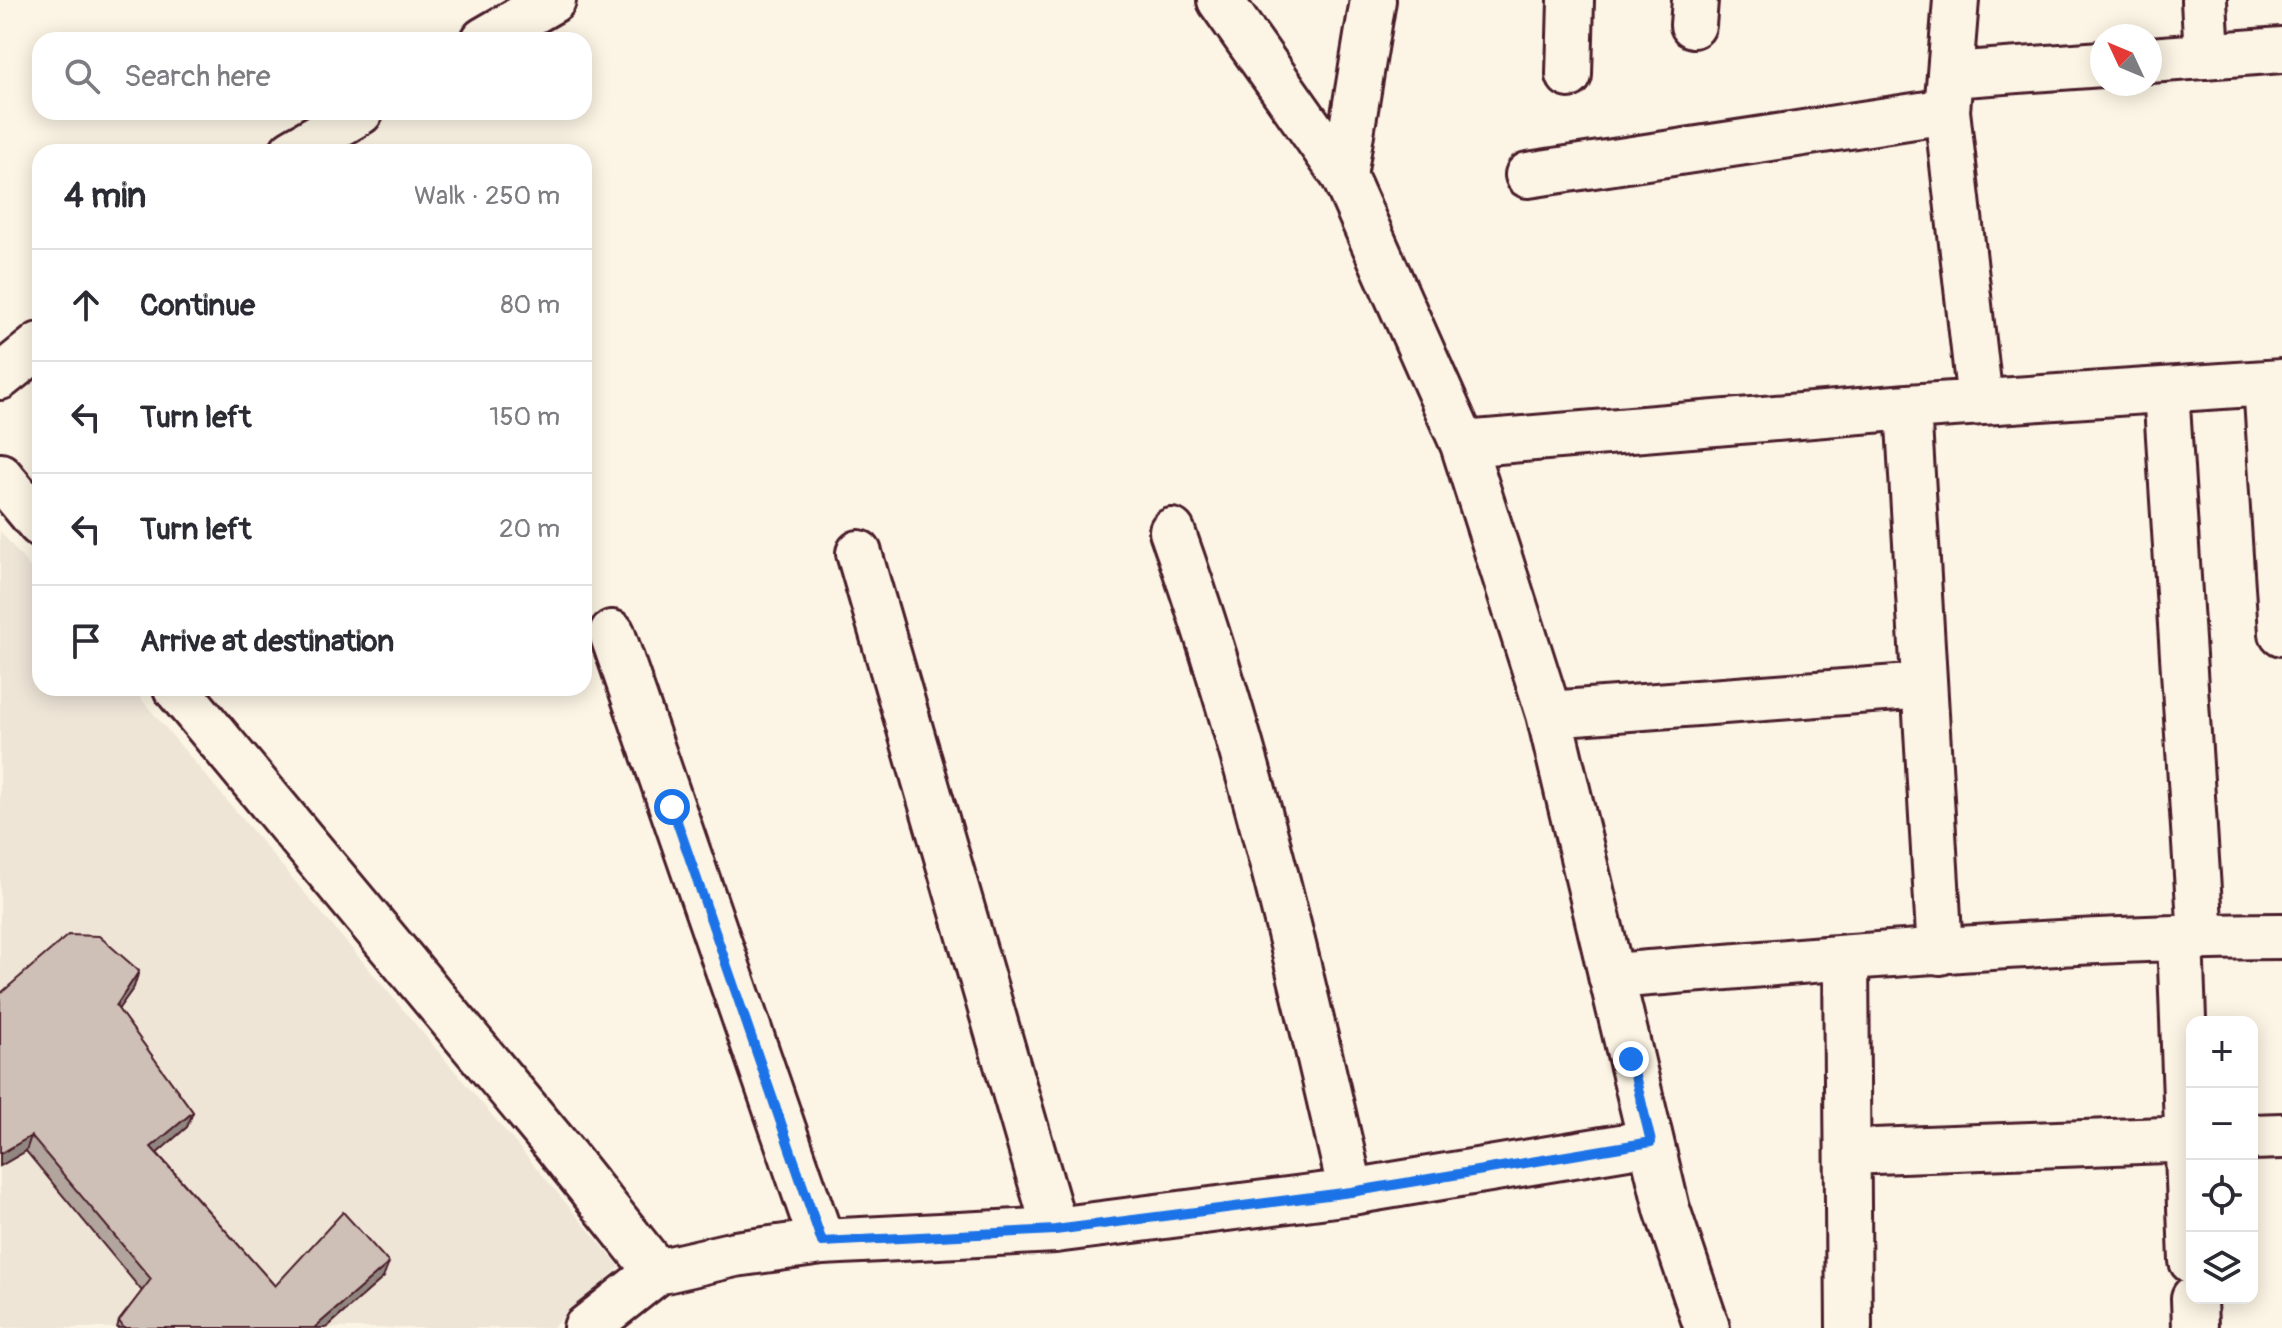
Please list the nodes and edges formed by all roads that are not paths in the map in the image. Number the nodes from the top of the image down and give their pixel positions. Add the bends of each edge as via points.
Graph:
1 (553, 0) edge
2 (1220, 0) edge
3 (1373, 0) edge
4 (1571, 0) edge
5 (1956, 0) edge
6 (2204, 0) edge
7 (498, 32) edge
8 (2282, 50) edge
9 (2207, 56) junction
10 (2162, 59) edge
11 (2090, 66) edge
12 (1569, 75) dead end
13 (1949, 93) junction
14 (346, 120) edge
15 (306, 144) edge
16 (1528, 175) dead end
17 (1344, 176) junction
18 (32, 351) edge
19 (0, 377) edge
20 (2274, 383) edge
21 (2166, 390) junction
22 (1980, 402) junction
23 (1908, 407) junction
24 (1463, 444) junction
25 (0, 476) edge
26 (32, 514) edge
27 (1172, 531) dead end
28 (859, 553) dead end
29 (612, 633) dead end
30 (2282, 633) edge
31 (1924, 686) junction
32 (183, 696) edge
33 (1549, 714) junction
34 (2282, 936) edge
35 (2190, 937) junction
36 (1940, 952) junction
37 (1846, 958) junction
38 (1611, 976) junction
39 (2189, 1088) edge
40 (2282, 1136) edge
41 (2258, 1137) edge
42 (2186, 1139) edge
43 (1651, 1142) junction
44 (1848, 1152) junction
45 (2190, 1160) edge
46 (1351, 1192) junction
47 (1055, 1230) junction
48 (2191, 1232) edge
49 (822, 1242) junction
50 (657, 1272) junction
51 (2194, 1304) edge
52 (586, 1328) edge
53 (1707, 1328) edge
54 (1849, 1328) edge
55 (2195, 1328) edge

1 - 7 street
2 - 17 street
3 - 17 street
4 - 12 street
5 - 13 street
6 - 9 street
8 - 9 street
9 - 10 street
11 - 13 street
13 - 16 street
13 - 22 street
14 - 15 street
17 - 24 street
18 - 19 street
20 - 21 street
20 - 30 street
21 - 22 street
21 - 35 street
22 - 23 street
23 - 24 street
23 - 31 street
24 - 33 street
25 - 26 street
27 - 46 street via 1201,610 1287,911
28 - 47 street
29 - 49 street
31 - 33 street
31 - 36 street
32 - 50 street
33 - 38 street
34 - 35 street
35 - 36 street
35 - 39 street
36 - 37 street
37 - 38 street
37 - 44 street
38 - 43 street
40 - 41 street
42 - 44 street
43 - 46 street
43 - 53 street
44 - 54 street
45 - 48 street
46 - 47 street
47 - 49 street
49 - 50 street
50 - 52 street
51 - 55 street

